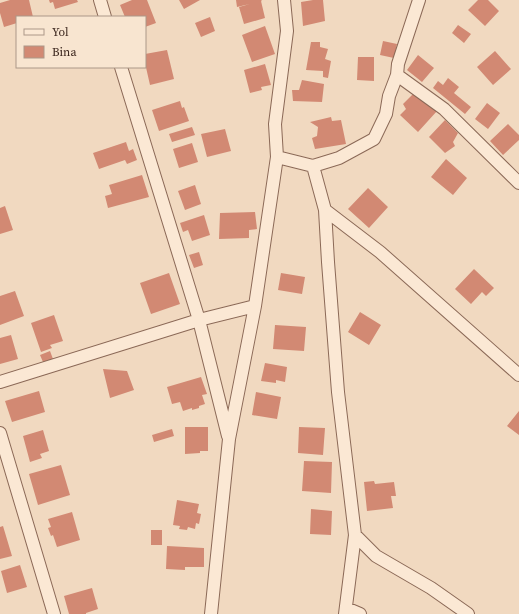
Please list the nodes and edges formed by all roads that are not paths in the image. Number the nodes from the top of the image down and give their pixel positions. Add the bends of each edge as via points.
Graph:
1 (100, 0) edge
2 (284, 0) edge
3 (419, 0) edge
4 (105, 16) edge
5 (120, 68) edge
6 (397, 75) junction
7 (277, 157) junction
8 (313, 166) junction
9 (519, 183) edge
10 (326, 210) junction
11 (255, 306) junction
12 (199, 320) junction
13 (519, 375) edge
14 (0, 382) edge
15 (0, 433) edge
16 (229, 439) junction
17 (355, 535) junction
18 (345, 611) edge
19 (54, 614) edge
20 (211, 614) edge
21 (360, 614) edge
22 (468, 614) edge

1 - 4 street
2 - 7 street via 287,31 275,124
3 - 6 street via 398,64
5 - 12 street
6 - 8 street via 386,114 374,139 339,158
6 - 9 street via 444,109
7 - 8 street
7 - 11 street
8 - 10 street
10 - 13 street via 380,252
10 - 17 street via 338,392
11 - 12 street
11 - 16 street
12 - 14 street
12 - 16 street
15 - 19 street
16 - 20 street
17 - 18 street
17 - 22 street via 376,556 431,588
18 - 21 street

